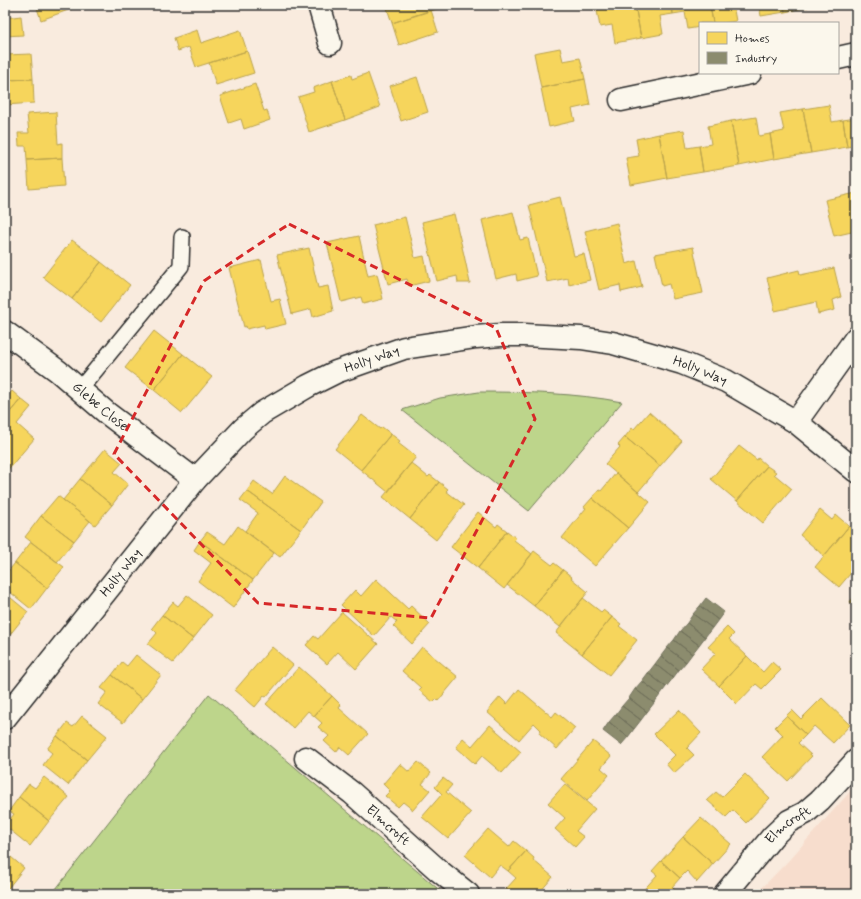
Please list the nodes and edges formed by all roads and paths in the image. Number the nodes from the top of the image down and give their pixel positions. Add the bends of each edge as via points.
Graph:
1 (319, 5) edge
2 (330, 43) dead end
3 (856, 54) edge
4 (839, 58) edge
5 (745, 74) edge
6 (621, 100) dead end
7 (182, 237) dead end
8 (5, 332) edge
9 (856, 338) edge
10 (80, 389) junction
11 (796, 422) junction
12 (856, 471) edge
13 (195, 480) junction
14 (5, 718) edge
15 (306, 758) dead end
16 (856, 762) edge
17 (468, 894) edge
18 (726, 894) edge

1 - 2 street
3 - 4 street
5 - 6 street
7 - 10 lane via 180,266
8 - 10 street, Glebe Close
9 - 11 street
10 - 13 street, Glebe Close via 108,414
11 - 12 street, Holly Way
11 - 13 street, Holly Way via 726,381 682,363 613,343 550,336 476,337 404,348 322,379 262,413 243,429
13 - 14 street, Holly Way
15 - 17 street, Elmcroft via 352,793
16 - 18 street, Elmcroft via 820,800 805,813 789,821 773,836

